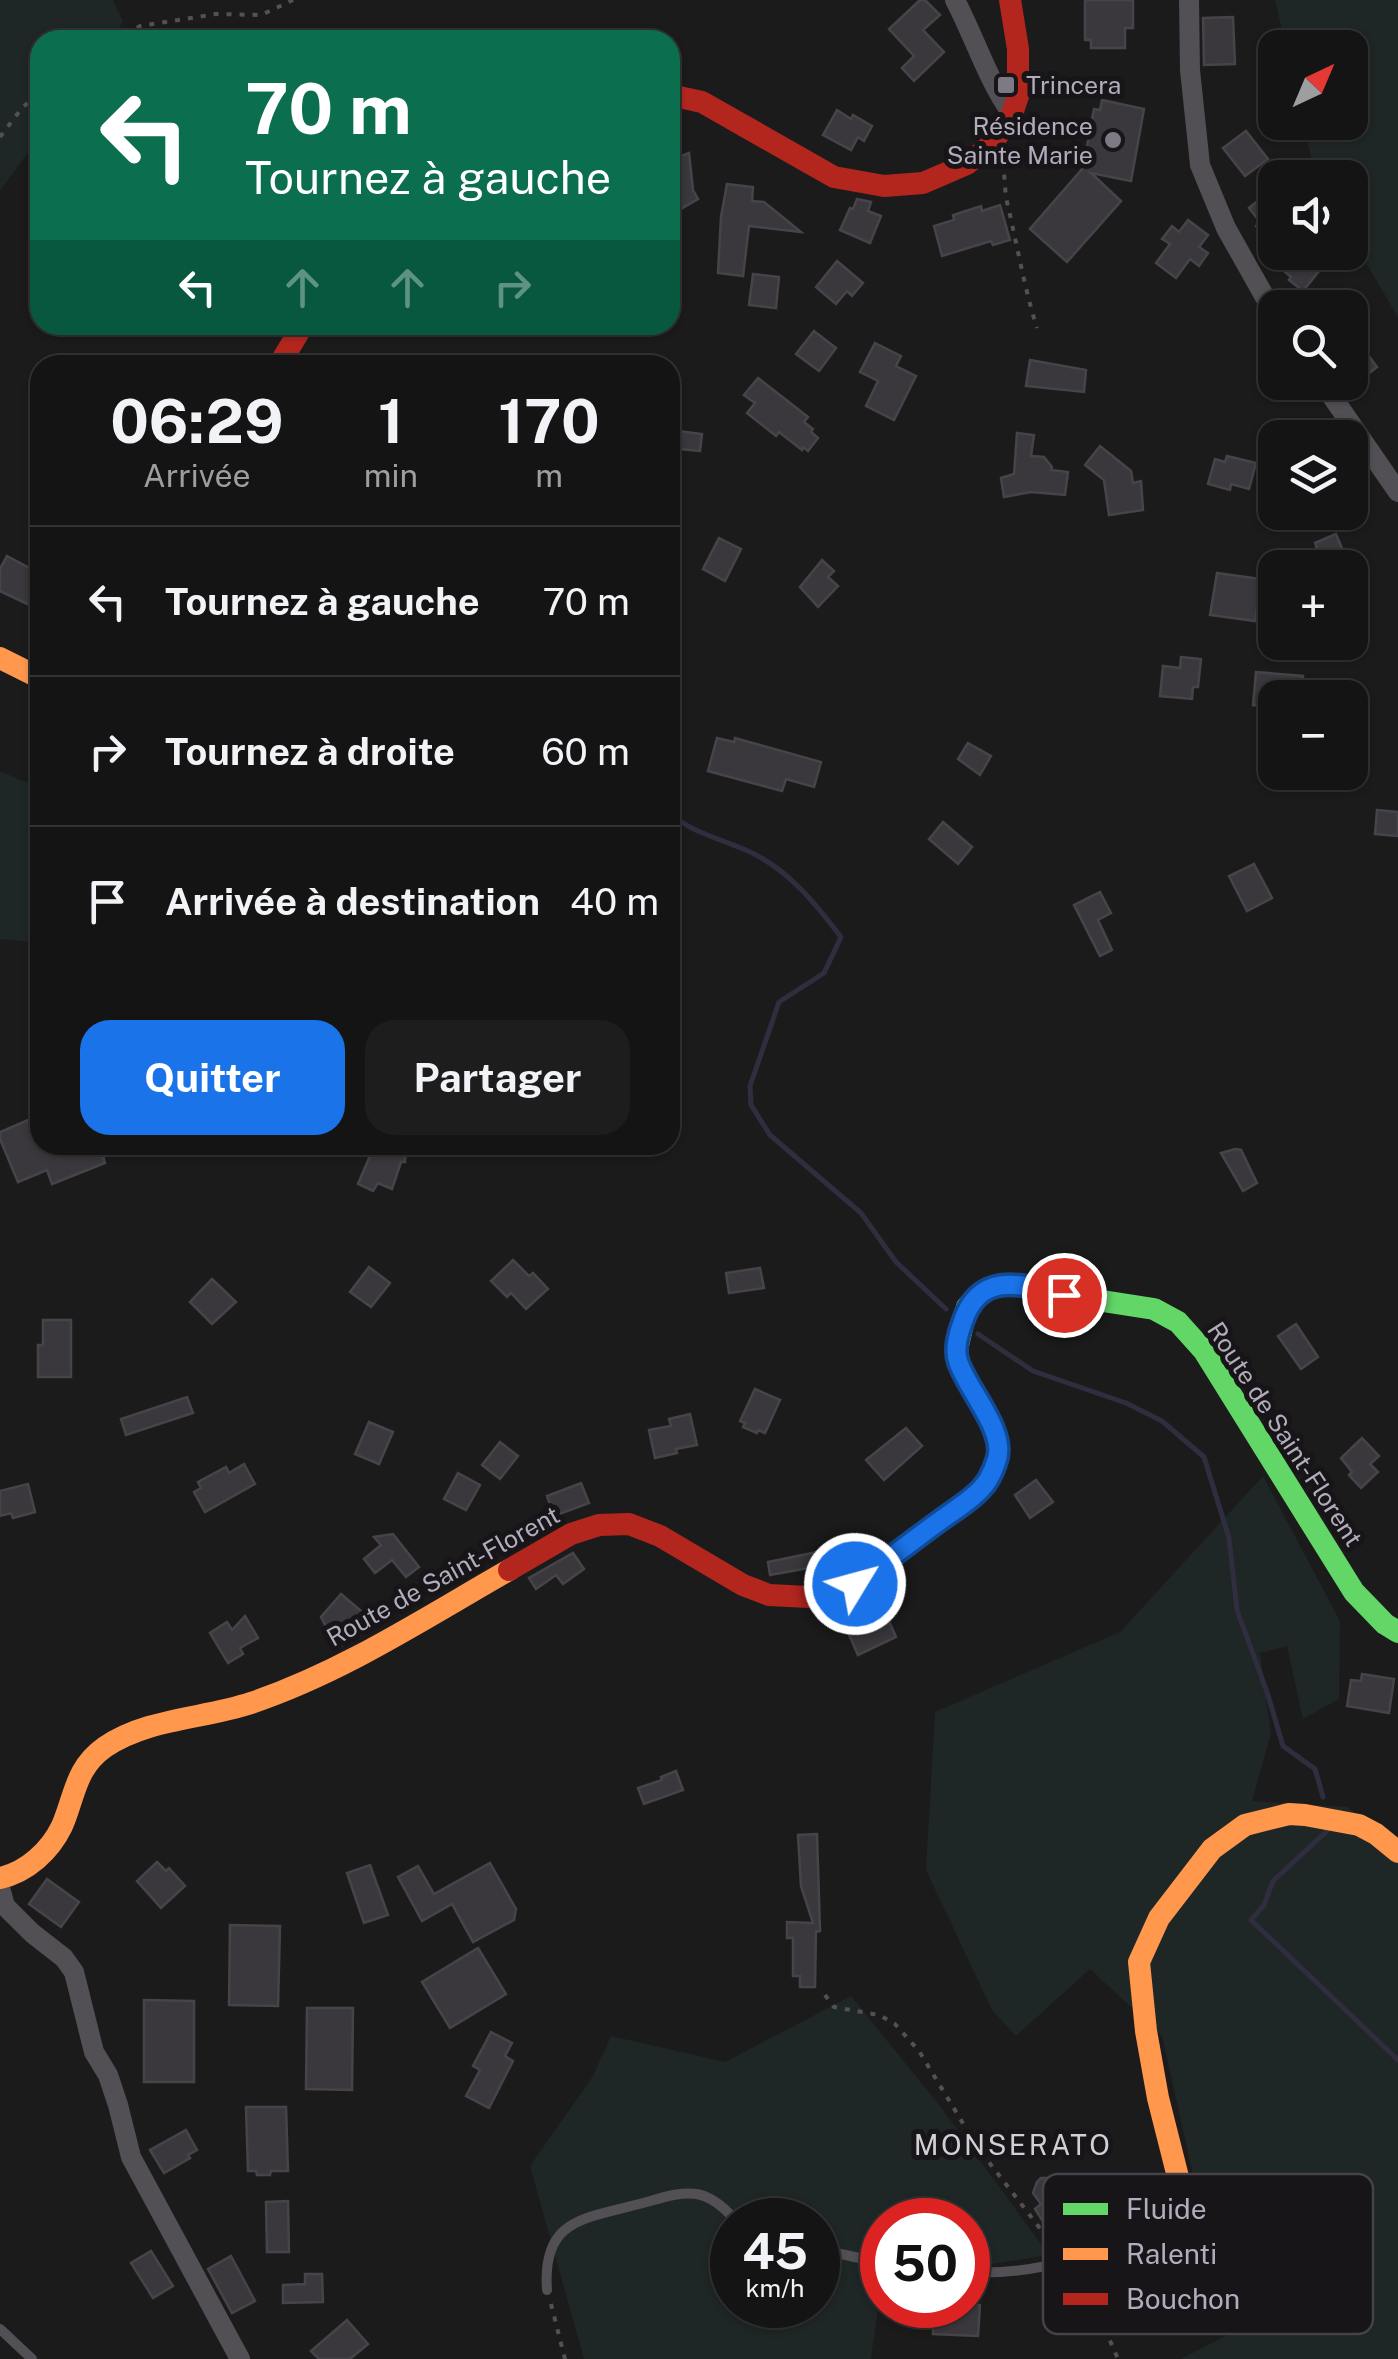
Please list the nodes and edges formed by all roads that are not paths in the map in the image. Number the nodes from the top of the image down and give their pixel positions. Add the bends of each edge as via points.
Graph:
1 (955, 0) edge
2 (1010, 0) edge
3 (1189, 0) edge
4 (680, 96) edge
5 (1012, 114) junction
6 (1261, 290) edge
7 (1334, 400) edge
8 (1398, 492) edge
9 (0, 658) edge
10 (30, 673) edge
11 (1398, 1632) edge
12 (1398, 1852) edge
13 (0, 1878) edge
14 (0, 1888) edge
15 (1177, 2174) edge
16 (710, 2199) edge
17 (1043, 2267) edge
18 (990, 2272) edge
19 (547, 2290) road end
20 (0, 2329) edge
21 (32, 2359) edge
22 (240, 2359) edge

1 - 5 street
2 - 5 main road via 1018,48
3 - 6 street via 1200,165
4 - 5 main road via 702,102 834,177 884,186 923,183 967,164 992,144
7 - 8 street
9 - 10 main road
11 - 13 main road, Route de Saint-Florent via 1354,1592 1204,1351 1178,1322 1154,1310 1002,1284 981,1292 968,1307 958,1338 957,1360 997,1441 999,1456 987,1483 855,1584 809,1597 769,1595 629,1524 571,1534 343,1665 250,1703 133,1731 86,1766 50,1844 14,1875
12 - 15 main road via 1359,1825 1289,1814 1245,1825 1212,1850 1159,1918 1139,1962 1158,2098
14 - 22 street via 5,1906 74,1972 131,2157
16 - 19 lane via 687,2192 576,2220 555,2241 545,2268
17 - 18 lane
20 - 21 lane

